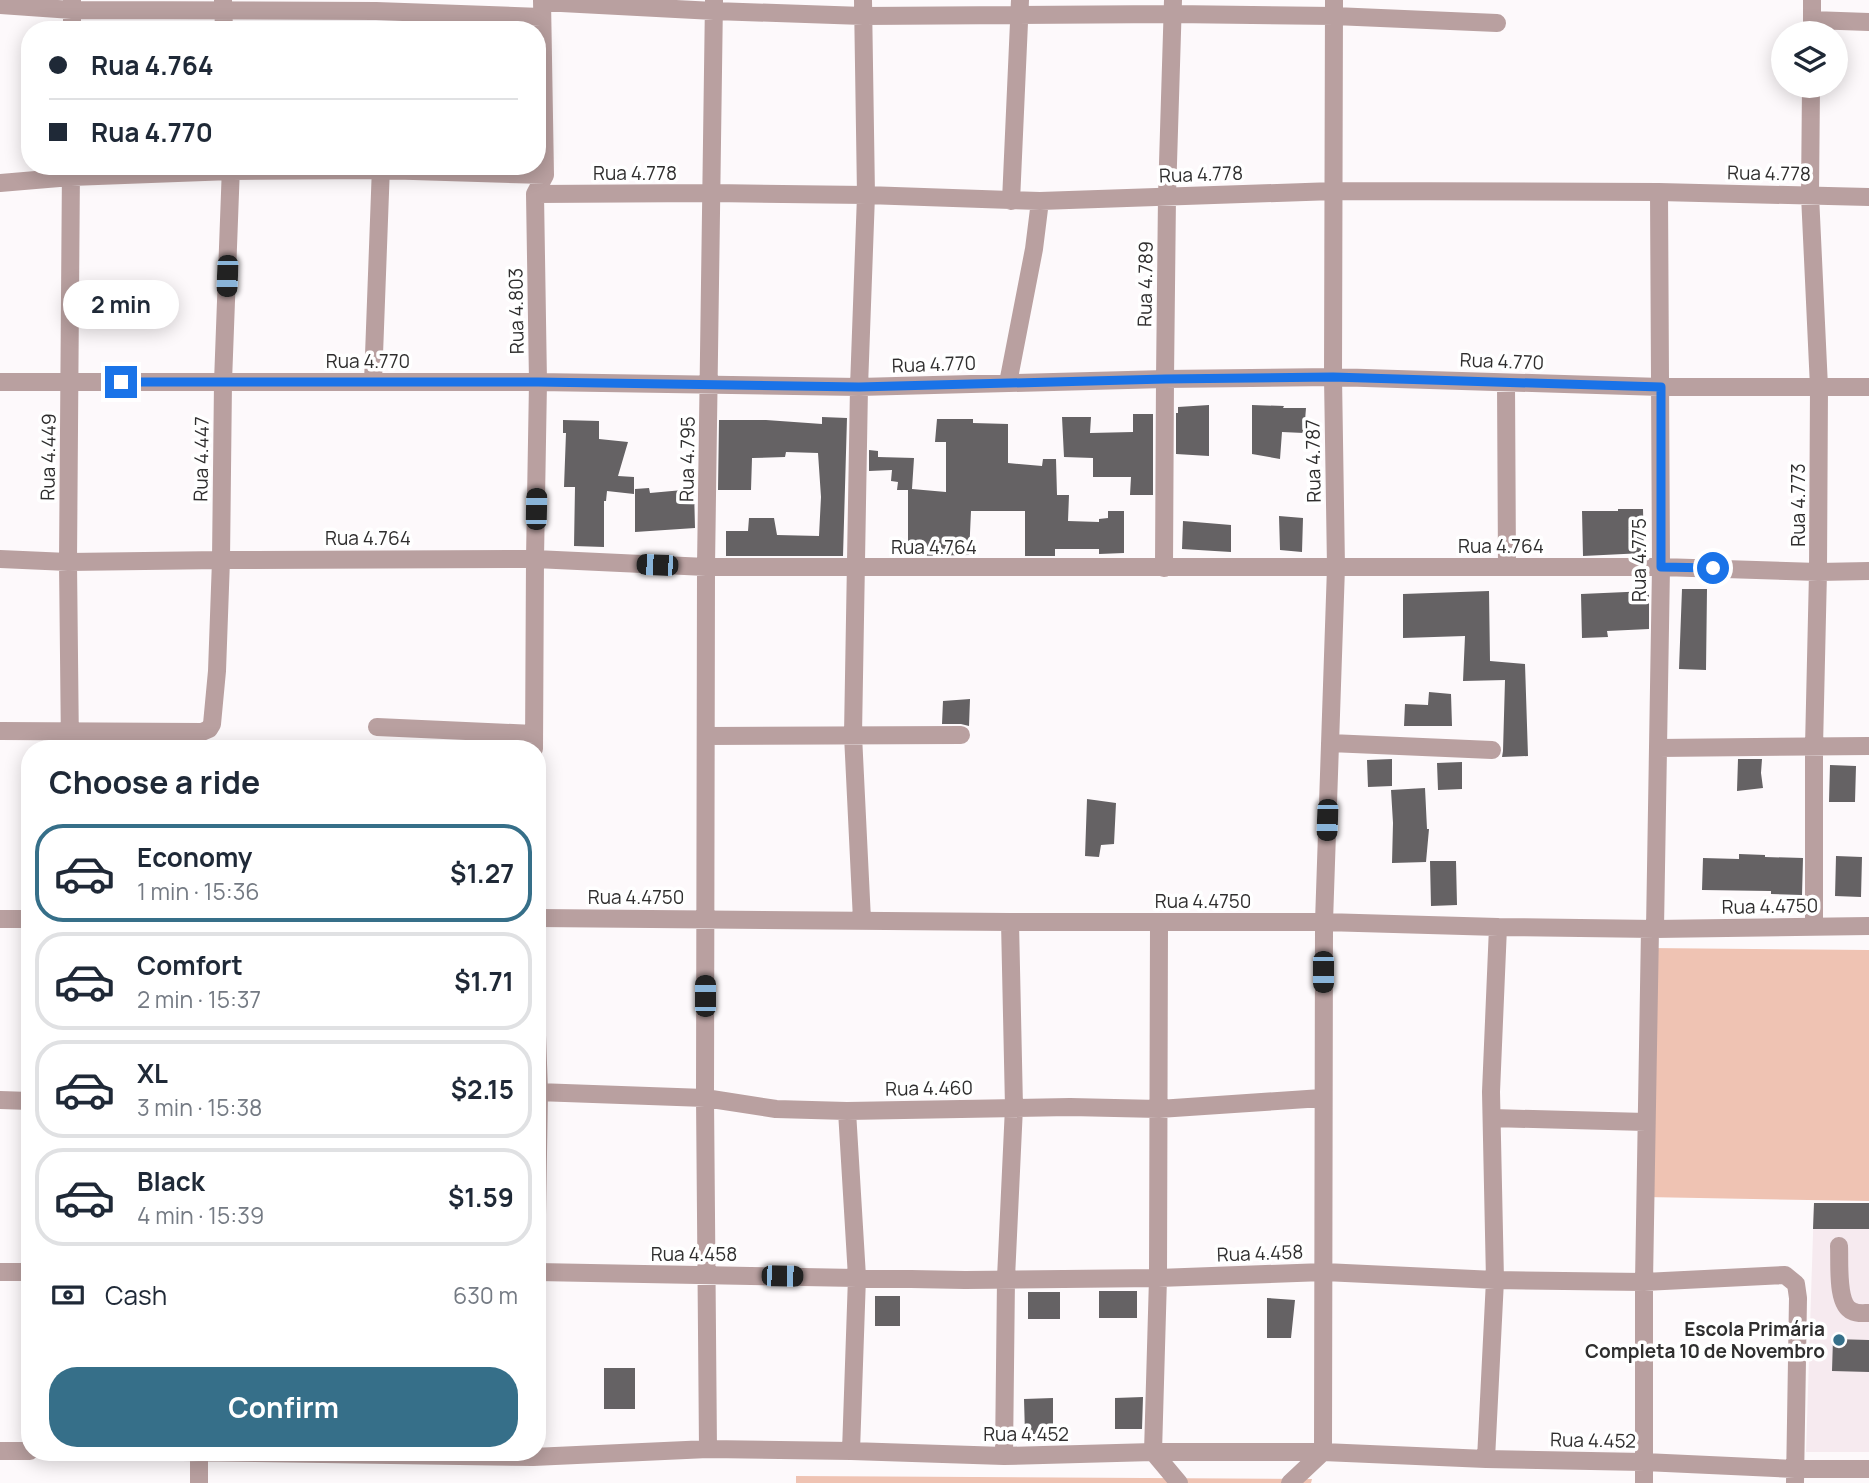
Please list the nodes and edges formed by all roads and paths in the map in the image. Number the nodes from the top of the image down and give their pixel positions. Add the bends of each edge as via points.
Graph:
1 (1812, 0) edge
2 (0, 5) edge
3 (72, 5) edge
4 (223, 5) edge
5 (376, 5) edge
6 (541, 6) edge
7 (714, 6) edge
8 (1020, 7) edge
9 (1173, 7) edge
10 (863, 8) edge
11 (1334, 8) edge
12 (1812, 21) edge
13 (1869, 22) edge
14 (1497, 23) dead end
15 (1848, 24) edge
16 (1811, 98) edge
17 (52, 175) edge
18 (71, 175) edge
19 (231, 175) edge
20 (381, 175) edge
21 (545, 175) edge
22 (0, 183) edge
23 (1334, 191) junction
24 (1659, 192) junction
25 (712, 193) junction
26 (535, 194) junction
27 (866, 195) junction
28 (1810, 195) junction
29 (1167, 196) junction
30 (1869, 197) edge
31 (1011, 201) junction
32 (1040, 201) junction
33 (1333, 377) junction
34 (1165, 379) junction
35 (0, 382) edge
36 (70, 382) junction
37 (223, 382) junction
38 (373, 382) junction
39 (538, 382) junction
40 (1007, 383) junction
41 (1506, 383) junction
42 (709, 384) junction
43 (859, 387) junction
44 (1661, 387) junction
45 (1819, 387) junction
46 (1869, 387) edge
47 (0, 559) edge
48 (535, 559) junction
49 (220, 560) junction
50 (68, 562) junction
51 (1336, 567) junction
52 (1507, 567) junction
53 (1661, 567) junction
54 (706, 568) junction
55 (855, 568) junction
56 (1164, 568) junction
57 (1869, 571) edge
58 (1818, 572) junction
59 (377, 727) dead end
60 (0, 731) edge
61 (853, 735) junction
62 (961, 735) dead end
63 (706, 736) junction
64 (63, 740) edge
65 (70, 740) edge
66 (82, 740) edge
67 (513, 740) edge
68 (534, 740) edge
69 (1330, 743) junction
70 (1869, 746) edge
71 (1814, 747) junction
72 (1658, 748) junction
73 (1492, 750) dead end
74 (546, 918) edge
75 (0, 919) edge
76 (21, 919) edge
77 (706, 919) junction
78 (862, 920) junction
79 (1010, 922) junction
80 (1324, 922) junction
81 (1159, 923) junction
82 (1814, 925) junction
83 (1869, 926) edge
84 (1498, 927) junction
85 (1653, 929) junction
86 (546, 1092) edge
87 (705, 1098) junction
88 (1322, 1098) junction
89 (0, 1100) edge
90 (21, 1101) edge
91 (1014, 1107) junction
92 (1159, 1109) junction
93 (846, 1111) junction
94 (1492, 1118) junction
95 (1646, 1122) junction
96 (1839, 1246) dead end
97 (0, 1272) edge
98 (21, 1272) edge
99 (546, 1272) edge
100 (1324, 1272) junction
101 (706, 1275) junction
102 (857, 1277) junction
103 (1006, 1278) junction
104 (1158, 1278) junction
105 (1495, 1280) junction
106 (1644, 1282) junction
107 (1869, 1313) edge
108 (708, 1449) junction
109 (0, 1451) edge
110 (21, 1451) edge
111 (851, 1451) junction
112 (1153, 1452) junction
113 (1323, 1452) junction
114 (546, 1455) edge
115 (1004, 1456) junction
116 (1486, 1459) junction
117 (199, 1461) edge
118 (1644, 1462) junction
119 (1869, 1469) edge
120 (1795, 1476) edge
121 (199, 1483) edge
122 (1179, 1483) edge
123 (1290, 1483) edge
124 (1644, 1483) edge

1 - 12 street
2 - 3 street
3 - 4 street
4 - 5 street
5 - 6 street
6 - 7 street
7 - 10 street
7 - 25 street, Rua 4.795
8 - 9 street
8 - 10 street
8 - 31 street
9 - 11 street
9 - 29 street, Rua 4.789
10 - 27 street
11 - 14 street
11 - 23 street, Rua 4.787
13 - 15 street
16 - 28 street, Rua 4.773
17 - 22 street
18 - 36 street, Rua 4.449
19 - 37 street, Rua 4.447
20 - 38 street
21 - 26 street, Rua 4.803
23 - 24 street, Rua 4.778
23 - 29 street, Rua 4.778
23 - 33 street, Rua 4.787
24 - 28 street, Rua 4.778
24 - 44 street, Rua 4.775
25 - 26 street, Rua 4.778
25 - 27 street, Rua 4.778
25 - 42 street, Rua 4.795
26 - 39 street, Rua 4.803
27 - 31 street, Rua 4.778
27 - 43 street
28 - 30 street, Rua 4.778
28 - 45 street, Rua 4.773
29 - 32 street, Rua 4.778
29 - 34 street, Rua 4.789
31 - 32 street, Rua 4.778
32 - 40 street
33 - 34 street, Rua 4.770
33 - 41 street, Rua 4.770
33 - 51 street, Rua 4.787
34 - 40 street, Rua 4.770
34 - 56 street, Rua 4.789
35 - 36 street, Rua 4.770
36 - 37 street, Rua 4.770
36 - 50 street, Rua 4.449
37 - 38 street, Rua 4.770
37 - 49 street, Rua 4.447
38 - 39 street, Rua 4.770
39 - 42 street, Rua 4.770
39 - 48 street, Rua 4.803
40 - 43 street, Rua 4.770
41 - 44 street, Rua 4.770
41 - 52 street
42 - 43 street, Rua 4.770
42 - 54 street, Rua 4.795
43 - 55 street
44 - 45 street, Rua 4.770
44 - 53 street, Rua 4.775
45 - 46 street, Rua 4.770
45 - 58 street, Rua 4.773
47 - 50 street, Rua 4.764
48 - 49 street, Rua 4.764
48 - 54 street, Rua 4.764
48 - 68 street, Rua 4.803
49 - 50 street, Rua 4.764
49 - 66 street, Rua 4.447 via 212,724 205,732
50 - 65 street, Rua 4.449
51 - 52 street, Rua 4.764
51 - 56 street, Rua 4.764
51 - 69 street, Rua 4.787
52 - 53 street, Rua 4.764
53 - 58 street, Rua 4.764
53 - 72 street, Rua 4.775
54 - 55 street, Rua 4.764
54 - 63 street, Rua 4.795
55 - 56 street, Rua 4.764
55 - 61 street
57 - 58 street, Rua 4.764
58 - 71 street, Rua 4.773
59 - 67 street
60 - 64 street
61 - 62 street
61 - 63 street
61 - 78 street
63 - 77 street, Rua 4.795
69 - 73 street
69 - 80 street, Rua 4.787
70 - 71 street
71 - 72 street
71 - 82 street, Rua 4.773
72 - 85 street, Rua 4.775
74 - 77 street, Rua 4.4750
75 - 76 street
77 - 78 street, Rua 4.4750
77 - 87 street, Rua 4.795
78 - 79 street, Rua 4.4750
79 - 81 street, Rua 4.4750
79 - 91 street
80 - 81 street, Rua 4.4750
80 - 84 street, Rua 4.4750
80 - 88 street, Rua 4.787
81 - 92 street
82 - 83 street, Rua 4.4750
82 - 85 street, Rua 4.4750
84 - 85 street, Rua 4.4750
84 - 94 street
85 - 95 street, Rua 4.775
86 - 87 street, Rua 4.460
87 - 93 street, Rua 4.460 via 776,1109
87 - 101 street, Rua 4.795
88 - 92 street, Rua 4.460
88 - 100 street, Rua 4.787
89 - 90 street
91 - 92 street, Rua 4.460
91 - 93 street, Rua 4.460
91 - 103 street
92 - 104 street
93 - 102 street
94 - 95 street
94 - 105 street
95 - 106 street, Rua 4.775
96 - 107 street via 1844,1306 1854,1313
97 - 98 street
99 - 101 street, Rua 4.458
100 - 104 street, Rua 4.458
100 - 105 street, Rua 4.458
100 - 113 street, Rua 4.787
101 - 102 street, Rua 4.458
101 - 108 street, Rua 4.795
102 - 103 street, Rua 4.458
102 - 111 street
103 - 104 street, Rua 4.458
103 - 115 street
104 - 112 street
105 - 106 street, Rua 4.458
105 - 116 street
106 - 118 street, Rua 4.775
106 - 120 street, Rua 4.458 via 1785,1275 1796,1284
108 - 111 street, Rua 4.452
108 - 114 street, Rua 4.452
109 - 110 street
111 - 115 street, Rua 4.452
112 - 113 street, Rua 4.452
112 - 115 street, Rua 4.452
112 - 122 street
113 - 116 street, Rua 4.452
113 - 123 street
116 - 118 street, Rua 4.452
117 - 121 street
118 - 120 street, Rua 4.452
118 - 124 street, Rua 4.775
119 - 120 street, Rua 4.452

